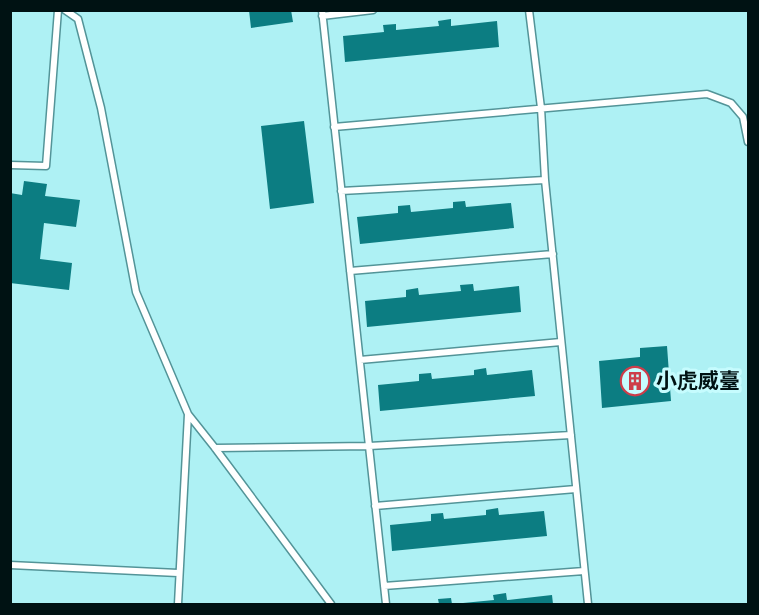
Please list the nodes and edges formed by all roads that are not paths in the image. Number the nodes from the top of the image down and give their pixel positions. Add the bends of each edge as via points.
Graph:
1 (58, 10) edge
2 (65, 10) edge
3 (373, 10) edge
4 (529, 10) edge
5 (322, 13) edge
6 (541, 108) junction
7 (746, 117) edge
8 (334, 127) junction
9 (748, 142) edge
10 (10, 165) edge
11 (545, 180) junction
12 (341, 191) junction
13 (553, 254) junction
14 (350, 272) junction
15 (561, 342) junction
16 (360, 360) junction
17 (188, 414) junction
18 (571, 435) junction
19 (369, 446) junction
20 (215, 448) junction
21 (576, 489) junction
22 (375, 506) junction
23 (10, 565) edge
24 (584, 571) junction
25 (178, 573) junction
26 (384, 586) junction
27 (178, 604) edge
28 (332, 604) edge
29 (386, 604) edge
30 (588, 604) edge

1 - 10 lane via 46,166
2 - 17 lane via 78,19 88,55 136,292
3 - 5 lane
4 - 6 lane
5 - 8 lane
6 - 7 lane via 707,94 731,103
6 - 8 lane
6 - 11 lane
7 - 9 lane
8 - 12 lane
11 - 12 lane
11 - 13 lane
12 - 14 lane
13 - 14 lane
13 - 15 lane
14 - 16 lane
15 - 16 lane
15 - 18 lane
16 - 19 lane
17 - 20 lane
17 - 25 lane
18 - 19 lane
18 - 21 lane
19 - 20 lane
19 - 22 lane
20 - 28 lane
21 - 22 lane
21 - 24 lane
22 - 26 lane
23 - 25 lane
24 - 26 lane
24 - 30 lane
25 - 27 lane
26 - 29 lane

